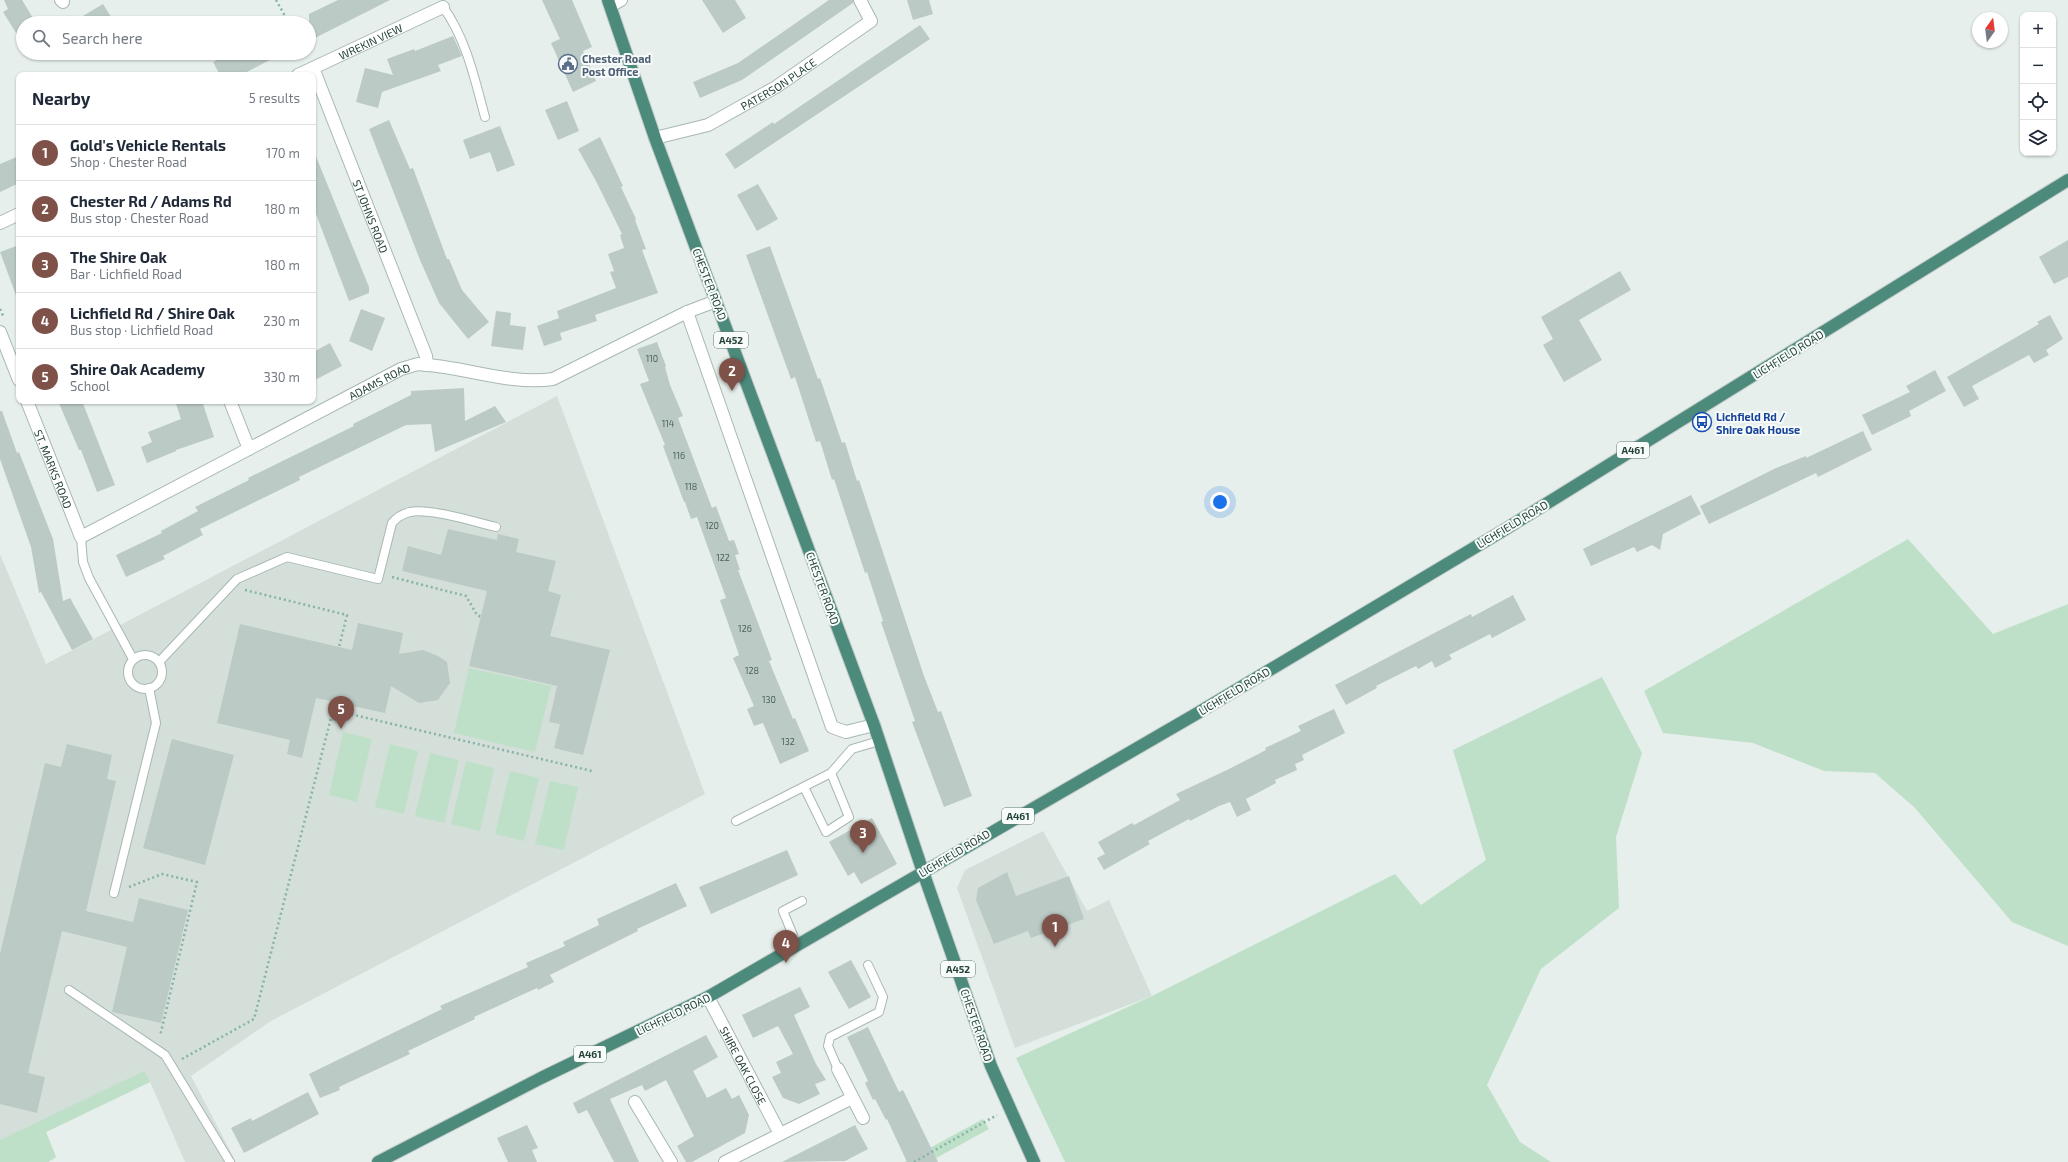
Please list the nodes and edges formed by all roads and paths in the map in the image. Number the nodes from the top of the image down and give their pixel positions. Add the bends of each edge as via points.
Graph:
1 (276, 0) edge
2 (621, 0) edge
3 (860, 0) edge
4 (609, 3) edge
5 (443, 7) joint
6 (285, 16) edge
7 (313, 68) junction
8 (304, 72) edge
9 (315, 72) edge
10 (316, 76) edge
11 (484, 117) dead end
12 (655, 138) junction
13 (2068, 180) edge
14 (16, 216) edge
15 (0, 224) edge
16 (716, 301) junction
17 (687, 312) junction
18 (0, 332) edge
19 (427, 365) junction
20 (16, 372) edge
21 (28, 404) edge
22 (231, 404) edge
23 (249, 449) junction
24 (496, 527) dead end
25 (81, 537) junction
26 (380, 573) junction
27 (231, 587) junction
28 (481, 617) dead end
29 (339, 647) dead end
30 (133, 659) junction
31 (159, 662) junction
32 (149, 688) junction
33 (874, 725) junction
34 (879, 741) junction
35 (592, 771) dead end
36 (831, 773) junction
37 (804, 787) junction
38 (736, 821) dead end
39 (923, 872) junction
40 (114, 893) joint
41 (802, 901) dead end
42 (797, 945) junction
43 (868, 965) dead end
44 (69, 990) dead end
45 (708, 997) junction
46 (153, 1047) junction
47 (171, 1065) junction
48 (838, 1069) joint
49 (852, 1098) junction
50 (635, 1102) dead end
51 (1009, 1108) junction
52 (863, 1118) dead end
53 (780, 1134) junction
54 (230, 1162) edge
55 (378, 1162) edge
56 (671, 1162) edge
57 (725, 1162) edge
58 (914, 1162) edge
59 (1034, 1162) edge

1 - 6 path
2 - 4 street
3 - 12 street, PATERSON PLACE via 871,21 776,87 708,125
4 - 12 highway, CHESTER ROAD / A452
5 - 7 street, WREKIN VIEW
5 - 11 lane via 453,20 472,68
7 - 8 street, WREKIN VIEW
7 - 9 street, ST JOHNS ROAD
10 - 19 street, ST JOHNS ROAD via 426,356
12 - 16 highway, CHESTER ROAD / A452
13 - 39 highway, LICHFIELD ROAD / A461 via 1504,530 1196,714
14 - 15 street
16 - 17 street, ADAMS ROAD
16 - 33 highway, CHESTER ROAD / A452
17 - 19 street, ADAMS ROAD via 553,379 520,380
17 - 33 street via 832,727 846,732
18 - 20 street
19 - 23 street, ADAMS ROAD via 418,364 401,368
21 - 25 street, ST. MARKS ROAD
22 - 23 street
23 - 25 street, ADAMS ROAD
24 - 26 lane via 434,513 411,512 398,516 392,523
25 - 30 lane via 83,562 89,578
26 - 27 lane via 378,579 287,557 237,580
26 - 28 path via 466,596 476,615
27 - 29 path via 347,615
27 - 31 lane
30 - 31 lane via 138,656 150,656
30 - 32 lane via 128,669 129,679 136,686
31 - 32 lane via 160,679
32 - 40 lane via 156,723
33 - 34 highway, CHESTER ROAD / A452
34 - 36 lane via 852,749
34 - 39 highway, CHESTER ROAD / A452
35 - 47 path via 333,710 254,1019
36 - 37 lane
36 - 37 lane via 850,817 826,832
37 - 38 lane
39 - 42 highway, LICHFIELD ROAD / A461
39 - 51 highway, CHESTER ROAD / A452
40 - 46 path via 162,874 197,882 161,1034
41 - 42 lane via 783,911
42 - 45 highway, LICHFIELD ROAD / A461
43 - 48 lane via 883,997 879,1012 830,1037 828,1046
44 - 46 lane
45 - 53 street, SHIRE OAK CLOSE
45 - 55 highway, LICHFIELD ROAD / A461 via 541,1078
46 - 47 lane via 165,1055
47 - 54 lane
48 - 49 street
49 - 52 street
49 - 53 street
50 - 56 street
51 - 58 path
51 - 59 highway, CHESTER ROAD / A452
53 - 57 street

